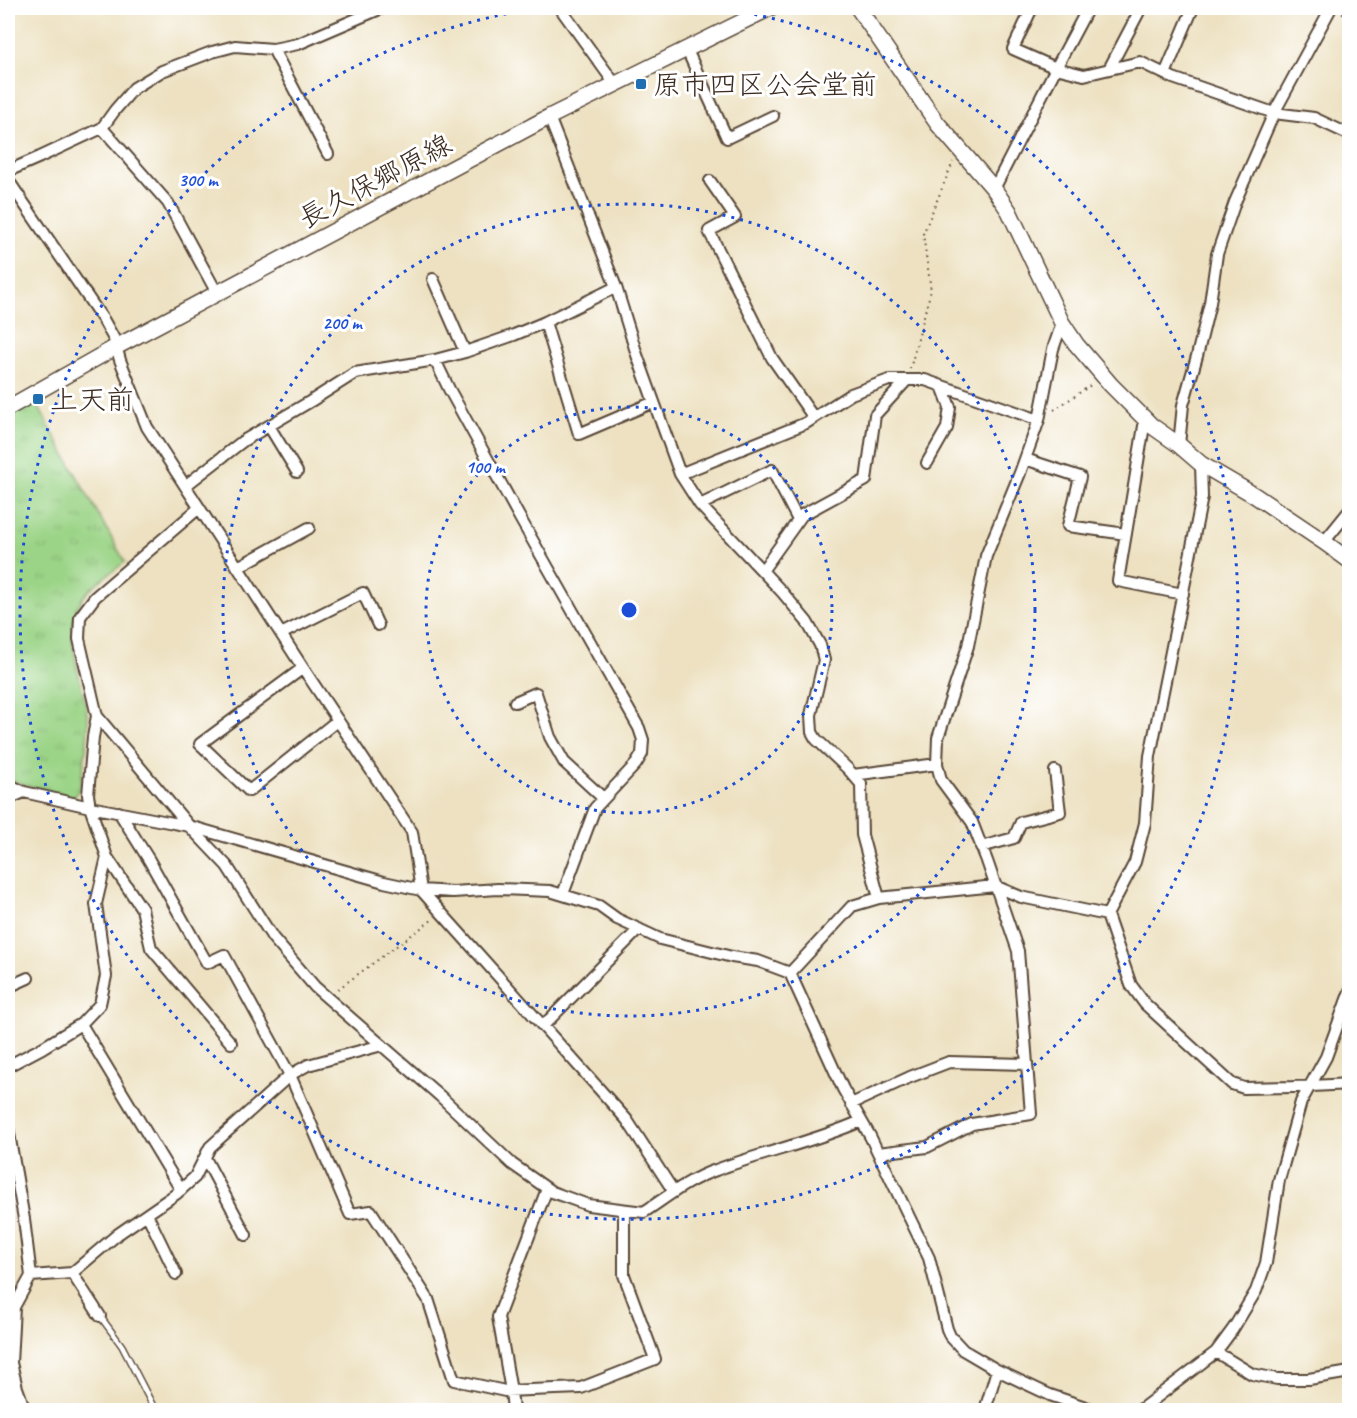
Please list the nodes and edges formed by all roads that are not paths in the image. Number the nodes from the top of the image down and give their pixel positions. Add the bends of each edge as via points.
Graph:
1 (382, 8) edge
2 (560, 8) edge
3 (770, 8) edge
4 (858, 8) edge
5 (1032, 8) edge
6 (1088, 8) edge
7 (1141, 8) edge
8 (1193, 8) edge
9 (1331, 8) edge
10 (273, 49) junction
11 (687, 50) junction
12 (1056, 68) junction
13 (1109, 69) junction
14 (1166, 74) junction
15 (615, 84) junction
16 (1274, 113) junction
17 (773, 116) dead end
18 (549, 117) junction
19 (102, 128) junction
20 (1350, 135) edge
21 (328, 154) dead end
22 (8, 171) edge
23 (8, 180) edge
24 (710, 181) dead end
25 (994, 189) junction
26 (433, 279) dead end
27 (616, 287) junction
28 (217, 293) junction
29 (545, 322) junction
30 (1062, 322) junction
31 (116, 347) junction
32 (465, 352) junction
33 (435, 360) junction
34 (907, 380) junction
35 (942, 386) junction
36 (654, 402) junction
37 (8, 408) edge
38 (814, 418) junction
39 (1039, 420) junction
40 (1145, 420) junction
41 (269, 426) junction
42 (1179, 445) junction
43 (1025, 459) junction
44 (927, 463) dead end
45 (1201, 464) junction
46 (297, 471) dead end
47 (680, 474) junction
48 (185, 486) junction
49 (700, 505) junction
50 (199, 508) junction
51 (1350, 510) edge
52 (798, 520) junction
53 (309, 528) dead end
54 (1126, 534) junction
55 (1324, 542) junction
56 (1350, 561) edge
57 (238, 567) junction
58 (762, 572) junction
59 (1183, 594) junction
60 (378, 626) dead end
61 (281, 634) junction
62 (303, 668) junction
63 (515, 702) dead end
64 (97, 716) junction
65 (338, 720) junction
66 (937, 764) junction
67 (1055, 771) dead end
68 (853, 775) junction
69 (8, 784) edge
70 (24, 792) junction
71 (603, 798) junction
72 (8, 799) edge
73 (90, 807) junction
74 (119, 812) junction
75 (189, 826) junction
76 (981, 847) junction
77 (107, 857) junction
78 (995, 886) junction
79 (421, 890) junction
80 (563, 894) junction
81 (879, 898) junction
82 (1107, 915) junction
83 (639, 929) junction
84 (790, 974) junction
85 (28, 978) dead end
86 (8, 987) edge
87 (1350, 991) edge
88 (81, 1024) junction
89 (543, 1026) junction
90 (231, 1043) dead end
91 (382, 1046) junction
92 (1027, 1064) junction
93 (8, 1066) edge
94 (290, 1075) junction
95 (1350, 1084) edge
96 (1310, 1086) junction
97 (851, 1104) junction
98 (861, 1121) junction
99 (8, 1128) edge
100 (878, 1153) junction
101 (205, 1158) junction
102 (547, 1189) junction
103 (181, 1190) junction
104 (674, 1192) junction
105 (624, 1210) junction
106 (147, 1214) junction
107 (246, 1236) dead end
108 (72, 1273) junction
109 (176, 1274) dead end
110 (31, 1276) junction
111 (11, 1309) edge
112 (100, 1316) joint
113 (1216, 1352) junction
114 (997, 1371) junction
115 (1350, 1371) edge
116 (17, 1388) junction
117 (511, 1391) junction
118 (8, 1405) edge
119 (25, 1410) edge
120 (155, 1410) edge
121 (513, 1410) edge
122 (985, 1410) edge
123 (1094, 1410) edge
124 (1140, 1410) edge

1 - 10 street via 298,44
2 - 15 street
3 - 11 main road, 長久保郷原線
4 - 25 main road via 936,123
5 - 12 street via 1012,49
6 - 12 street
7 - 13 street
8 - 14 street
9 - 16 street
10 - 19 street via 235,46 162,71 134,88
10 - 21 street
11 - 15 main road, 長久保郷原線
11 - 17 street via 727,138
12 - 13 street via 1084,75
12 - 25 street
13 - 14 street via 1140,62
14 - 16 street
15 - 18 main road, 長久保郷原線
16 - 20 street via 1314,118
16 - 42 street via 1217,254
18 - 27 street
18 - 28 main road, 長久保郷原線
19 - 22 street
19 - 28 street via 168,202
23 - 31 street via 104,321
24 - 38 street via 735,217 709,231 771,358
25 - 30 main road via 1009,211
26 - 32 street
27 - 29 street
27 - 36 street
28 - 31 main road, 長久保郷原線
29 - 32 street
29 - 36 street via 579,434
30 - 39 street
30 - 40 main road via 1076,344
31 - 37 main road, 長久保郷原線
31 - 48 street via 147,427
32 - 33 street
33 - 41 street via 355,373
33 - 71 street via 520,520 639,728 642,754
34 - 35 street via 926,380
34 - 38 street via 889,381 852,394
34 - 52 street via 875,415 866,480 802,514
35 - 39 street
35 - 44 street via 950,407 947,428
36 - 47 street
38 - 47 street
39 - 43 street
40 - 42 main road
40 - 54 street
41 - 46 street
41 - 48 street
42 - 45 main road
43 - 54 street via 1080,477 1068,526
43 - 66 street via 986,556 968,646 938,738
45 - 55 main road
45 - 59 street via 1202,497
47 - 49 street
48 - 50 street
49 - 52 street via 772,470
49 - 58 street
50 - 57 street
50 - 64 street via 95,597 80,617 79,639
51 - 55 street
52 - 58 street
53 - 57 street
54 - 59 street via 1118,581
55 - 56 main road
57 - 61 street
58 - 68 street via 807,622 820,645 824,660 812,732
59 - 82 street via 1150,756 1145,824 1135,862
60 - 61 street via 363,593
61 - 62 street
62 - 65 street
62 - 65 street via 200,744 249,791
63 - 71 street via 536,693 550,737 564,762
64 - 73 street via 87,795
64 - 75 street
65 - 79 street via 412,832
66 - 68 street
66 - 76 street via 941,780 972,822
67 - 76 street via 1060,812 1021,822 1014,838
68 - 81 street via 861,784 862,835
69 - 70 street
70 - 72 street
70 - 73 street
71 - 80 street via 595,808
73 - 74 street
73 - 77 street
74 - 75 street
74 - 94 street via 207,963 224,955
75 - 79 street
75 - 91 street via 227,866 273,938 315,987
76 - 78 street
77 - 88 street via 96,904 106,976 100,1004
77 - 90 street via 142,909 151,948
78 - 81 street
78 - 82 street via 1021,897
78 - 92 street via 1018,951
79 - 80 street via 498,889
79 - 89 street
80 - 83 street via 599,906
81 - 84 street via 852,906
82 - 96 street via 1131,985 1144,1004 1232,1084 1244,1088
83 - 84 street via 660,939 758,962
83 - 89 street
84 - 97 street
85 - 86 street
87 - 96 street via 1326,1057
88 - 93 street
88 - 103 street
89 - 104 street via 627,1120
91 - 94 street via 308,1065
91 - 102 street via 512,1164
92 - 97 street via 949,1062
92 - 100 street via 1031,1114 972,1124 927,1147
94 - 101 street via 210,1147
94 - 117 street via 350,1214 371,1211 428,1299 454,1380
95 - 96 street
96 - 113 street via 1301,1101 1279,1180 1266,1263 1256,1291
97 - 98 street
98 - 100 street
98 - 104 street via 714,1170
99 - 110 street
100 - 114 street via 929,1258 950,1336 963,1350
101 - 103 street via 195,1177
101 - 107 street
102 - 105 street via 588,1205
102 - 117 street via 498,1317
103 - 106 street
104 - 105 street via 644,1212
105 - 117 street via 624,1275 654,1359 581,1388
106 - 108 street
106 - 109 street
108 - 110 street
108 - 112 street
110 - 111 street
111 - 116 street via 11,1363
112 - 120 lane via 122,1346
113 - 115 street via 1252,1374 1277,1379 1309,1379
113 - 124 street
114 - 122 street
114 - 123 street
116 - 118 street
116 - 119 street
117 - 121 street

